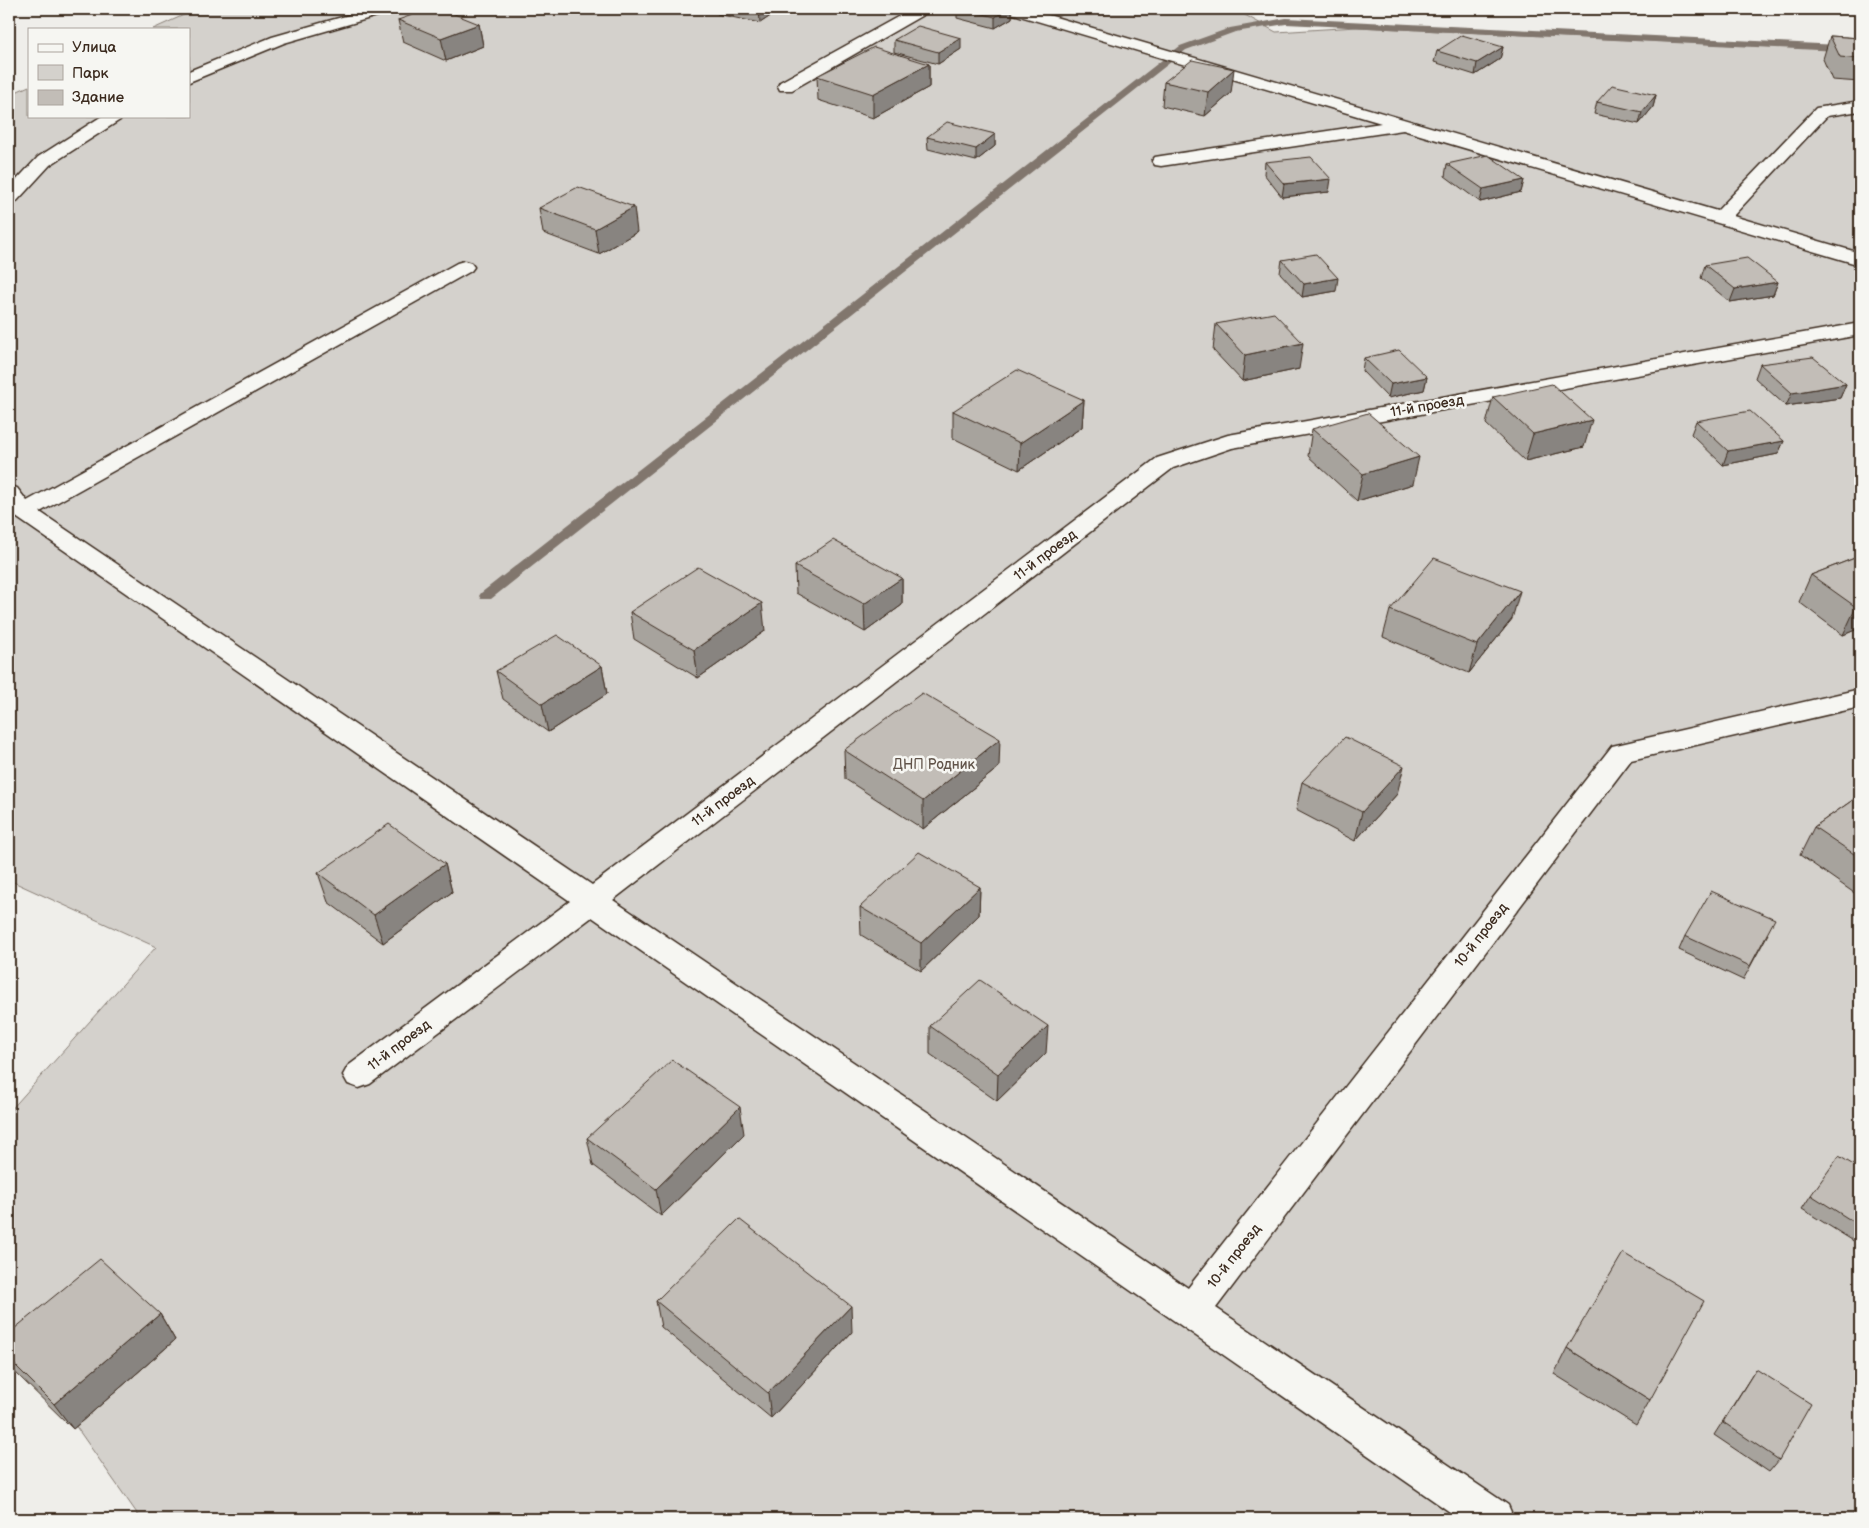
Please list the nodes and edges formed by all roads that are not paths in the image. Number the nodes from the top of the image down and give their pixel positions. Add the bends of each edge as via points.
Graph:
1 (386, 9) edge
2 (923, 9) edge
3 (1012, 9) edge
4 (190, 77) edge
5 (786, 86) dead end
6 (1860, 106) edge
7 (111, 118) edge
8 (1406, 125) junction
9 (1161, 161) dead end
10 (9, 198) edge
11 (1721, 218) junction
12 (1860, 259) edge
13 (464, 267) dead end
14 (1860, 329) edge
15 (16, 502) edge
16 (1860, 698) edge
17 (592, 900) junction
18 (359, 1075) dead end
19 (1192, 1311) junction
20 (1494, 1519) edge

1 - 4 street via 278,40
2 - 5 street
3 - 8 street
6 - 11 street via 1822,112
7 - 10 street via 44,161
8 - 9 street
8 - 11 street
11 - 12 street
13 - 15 street
14 - 17 street, 11-й проезд via 1228,442 1165,464
15 - 17 street
16 - 19 street, 10-й проезд via 1622,753
17 - 18 street, 11-й проезд
17 - 19 street
19 - 20 street

